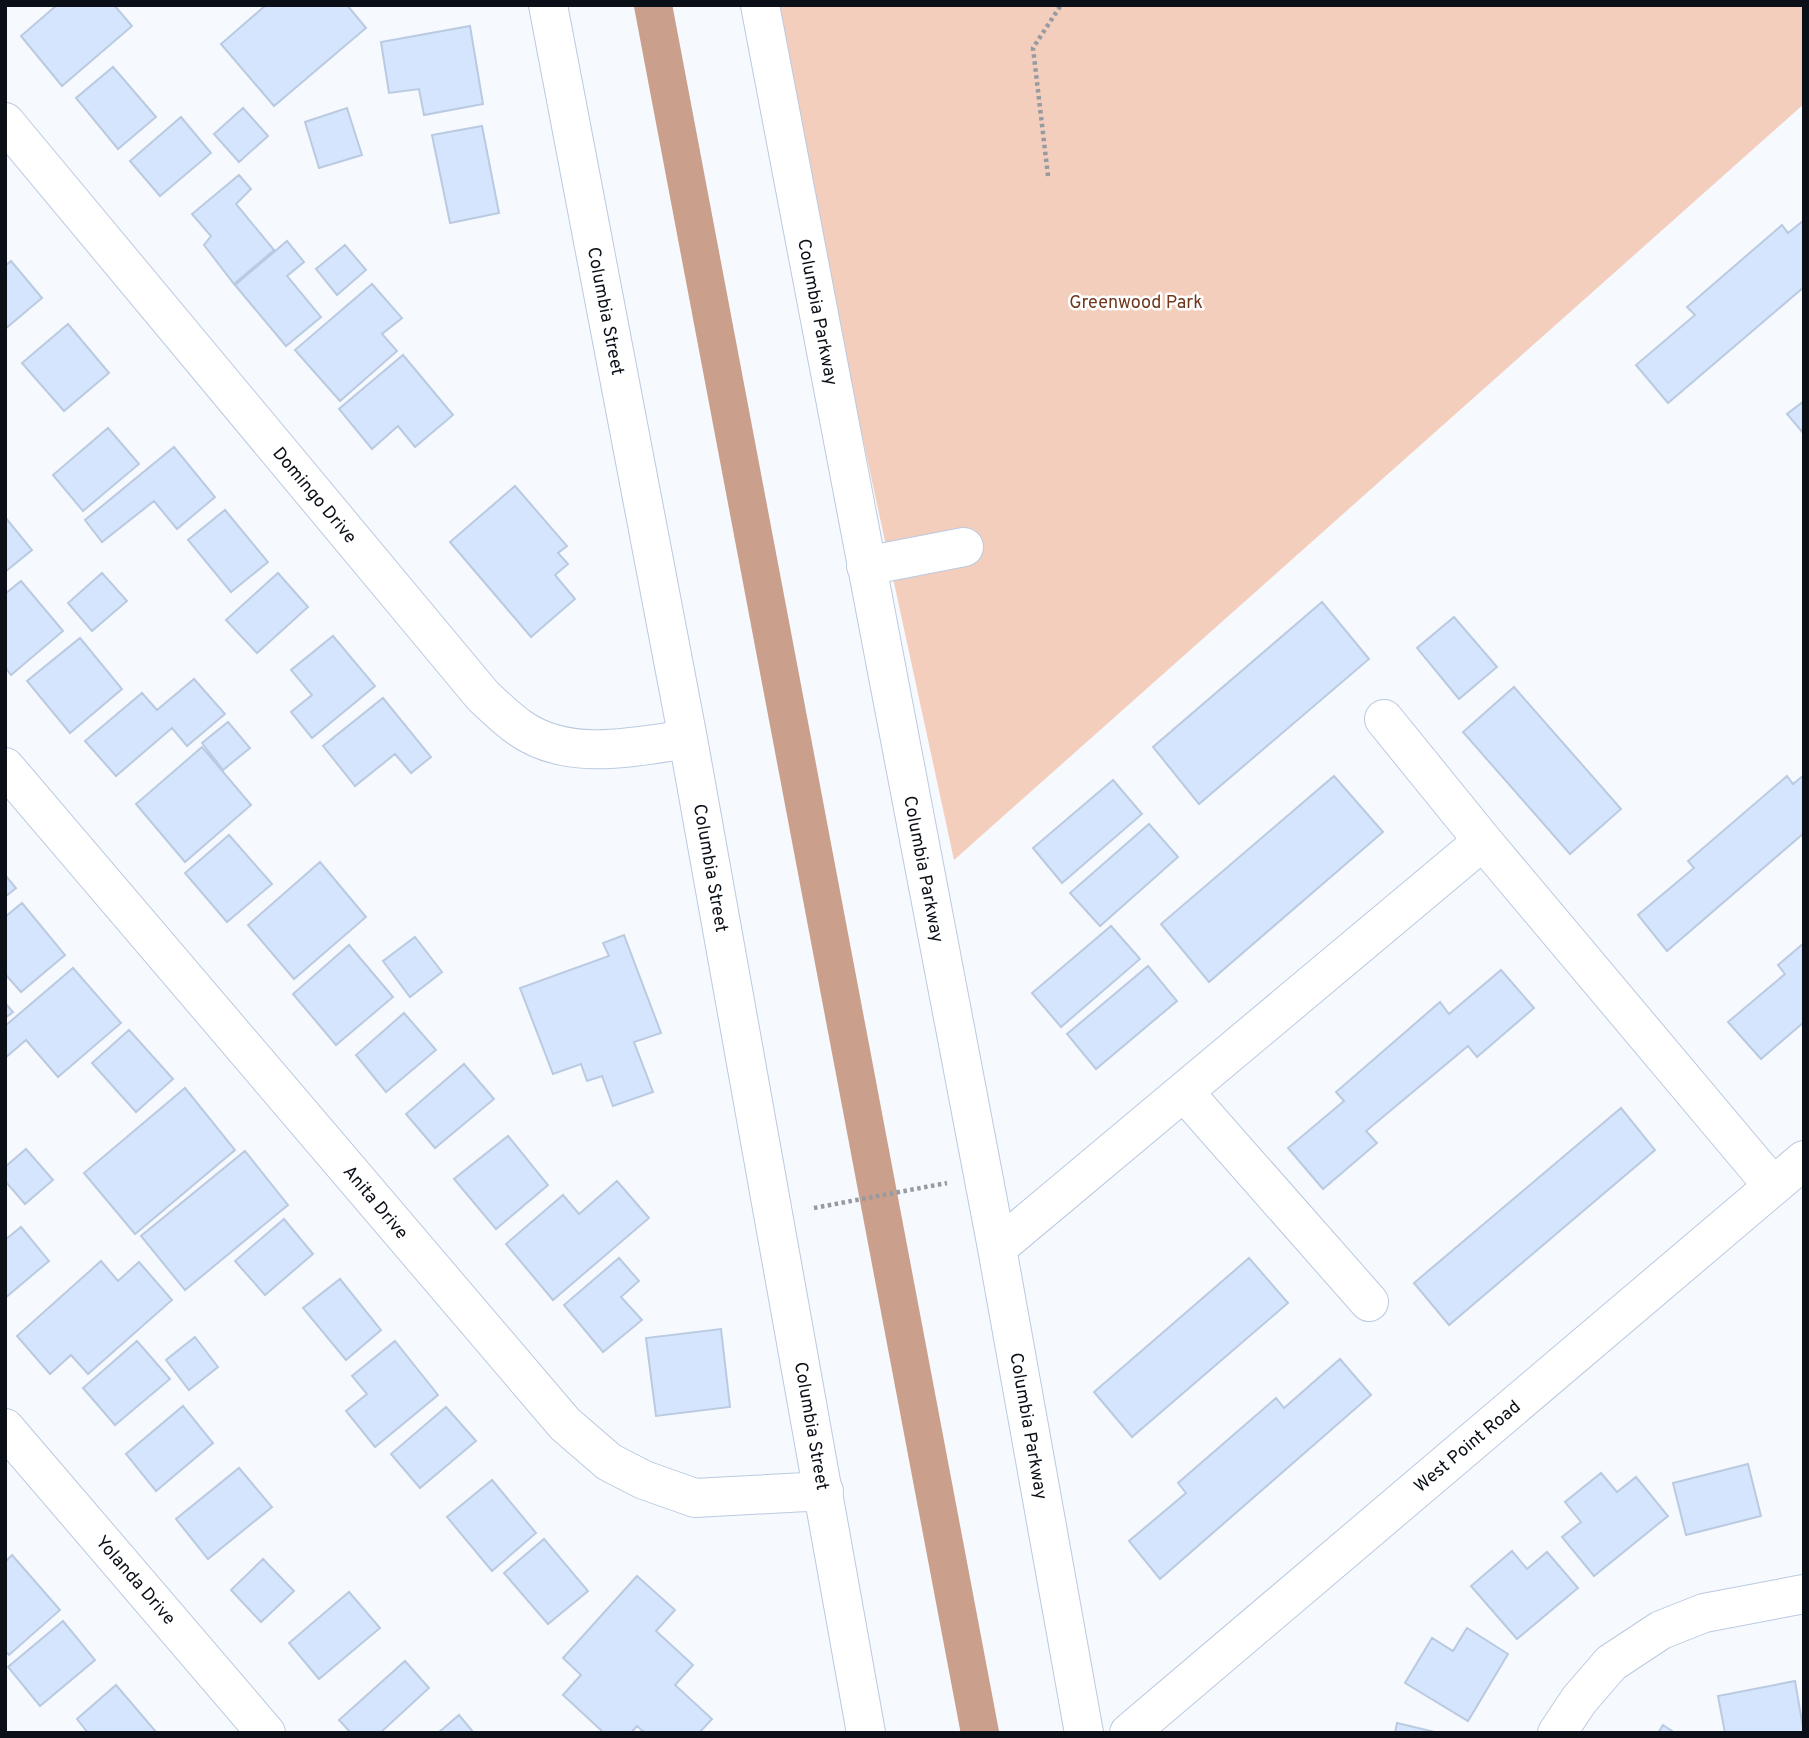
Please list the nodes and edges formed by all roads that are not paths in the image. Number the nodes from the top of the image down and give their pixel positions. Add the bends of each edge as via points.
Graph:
1 (548, 5) edge
2 (760, 5) edge
3 (5, 122) edge
4 (964, 548) dead end
5 (866, 565) junction
6 (1384, 719) dead end
7 (688, 739) junction
8 (5, 767) edge
9 (1483, 841) junction
10 (1184, 1092) junction
11 (1804, 1160) edge
12 (1773, 1186) junction
13 (998, 1248) junction
14 (1369, 1302) dead end
15 (5, 1428) edge
16 (824, 1491) junction
17 (1804, 1594) edge
18 (266, 1733) edge
19 (866, 1733) edge
20 (1084, 1733) edge
21 (1129, 1733) edge
22 (1558, 1733) edge

1 - 7 street, Columbia Street
2 - 5 street, Columbia Parkway
3 - 7 street, Domingo Drive via 482,696 521,729 552,743 592,750
4 - 5 street
5 - 13 street, Columbia Parkway
6 - 9 street
7 - 16 street, Columbia Street
8 - 16 street, Anita Drive via 574,1432 609,1462 695,1498
9 - 10 street
9 - 12 street
10 - 13 street
10 - 14 street
11 - 12 street, West Point Road
12 - 21 street, West Point Road
13 - 20 street, Columbia Parkway
15 - 18 street, Yolanda Drive
16 - 19 street, Columbia Street
17 - 22 street via 1704,1614 1661,1630 1611,1664

